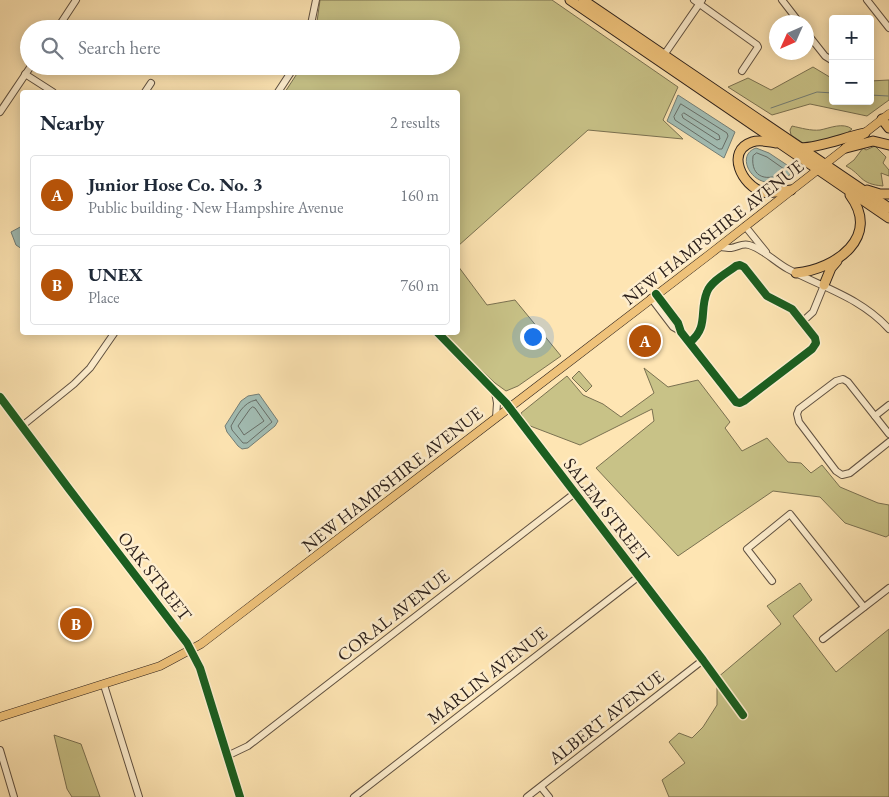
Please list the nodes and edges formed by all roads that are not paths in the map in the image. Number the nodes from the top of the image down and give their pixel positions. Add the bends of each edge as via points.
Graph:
1 (76, 0) edge
2 (316, 0) edge
3 (570, 0) edge
4 (583, 0) edge
5 (782, 0) edge
6 (867, 0) edge
7 (699, 1) edge
8 (794, 15) edge
9 (62, 20) edge
10 (312, 20) edge
11 (889, 28) edge
12 (814, 42) edge
13 (664, 55) junction
14 (831, 60) edge
15 (742, 71) dead end
16 (25, 75) edge
17 (28, 75) edge
18 (289, 75) edge
19 (152, 83) dead end
20 (50, 90) edge
21 (147, 90) edge
22 (279, 90) edge
23 (0, 112) edge
24 (886, 117) edge
25 (889, 128) edge
26 (865, 133) junction
27 (780, 144) junction
28 (889, 145) edge
29 (800, 148) junction
30 (846, 148) junction
31 (821, 167) junction
32 (856, 186) junction
33 (846, 188) junction
34 (791, 190) junction
35 (889, 194) edge
36 (889, 208) edge
37 (889, 218) edge
38 (745, 226) junction
39 (719, 247) junction
40 (770, 257) junction
41 (838, 258) junction
42 (796, 273) junction
43 (824, 285) junction
44 (653, 296) junction
45 (802, 322) junction
46 (889, 329) edge
47 (113, 335) edge
48 (440, 335) edge
49 (690, 342) junction
50 (495, 392) junction
51 (0, 397) edge
52 (889, 405) edge
53 (510, 408) junction
54 (875, 416) junction
55 (496, 418) junction
56 (22, 426) junction
57 (889, 434) edge
58 (889, 442) edge
59 (574, 493) junction
60 (638, 577) junction
61 (772, 582) dead end
62 (889, 588) edge
63 (864, 607) junction
64 (822, 639) dead end
65 (192, 650) junction
66 (703, 660) junction
67 (104, 685) junction
68 (743, 715) dead end
69 (0, 716) edge
70 (0, 750) edge
71 (227, 756) junction
72 (541, 786) junction
73 (14, 797) edge
74 (139, 797) edge
75 (240, 797) edge
76 (354, 797) edge
77 (527, 797) edge
78 (548, 797) edge

1 - 9 street
2 - 10 street
3 - 27 highway
4 - 13 highway
5 - 8 street
6 - 11 street
7 - 13 street
7 - 15 street via 757,44
12 - 14 street
13 - 29 highway
16 - 23 street
17 - 20 street
18 - 22 street
19 - 21 street
24 - 25 highway
24 - 26 main road, NEW HAMPSHIRE AVENUE
26 - 29 highway via 822,146
26 - 30 main road, NEW HAMPSHIRE AVENUE
27 - 31 highway
27 - 34 highway via 757,141 748,144 740,154 739,169 750,185 762,191
28 - 30 highway via 873,141
29 - 31 highway
30 - 31 main road, NEW HAMPSHIRE AVENUE
31 - 32 highway
31 - 33 highway
31 - 34 main road, NEW HAMPSHIRE AVENUE
32 - 35 highway
32 - 36 highway
33 - 37 highway
33 - 41 highway via 859,210 860,229 854,244
34 - 38 main road, NEW HAMPSHIRE AVENUE
38 - 39 main road, NEW HAMPSHIRE AVENUE
38 - 40 street
39 - 40 street via 748,244
39 - 44 main road, NEW HAMPSHIRE AVENUE
40 - 42 street
41 - 42 highway via 821,268
41 - 43 highway
42 - 43 street
43 - 45 street via 813,312
43 - 46 street via 856,301
44 - 49 street
44 - 53 main road, NEW HAMPSHIRE AVENUE
45 - 49 street via 792,309 767,296 739,265 710,286 700,331
45 - 49 street via 815,338 815,346 740,403 734,400
47 - 56 street via 90,368
48 - 50 street, SALEM STREET
50 - 53 street, SALEM STREET
50 - 55 street
51 - 56 street, OAK STREET
52 - 54 street
53 - 55 main road, NEW HAMPSHIRE AVENUE
53 - 59 street, SALEM STREET
54 - 57 street
54 - 58 street via 847,380 841,378 799,409 796,415 841,475 850,473
55 - 65 main road, NEW HAMPSHIRE AVENUE
56 - 65 street, OAK STREET
59 - 60 street, SALEM STREET
59 - 71 street, CORAL AVENUE via 248,746
60 - 66 street, SALEM STREET
60 - 76 street, MARLIN AVENUE
61 - 63 street via 747,549 790,514
62 - 63 street
63 - 64 street
65 - 67 main road, NEW HAMPSHIRE AVENUE via 160,666
65 - 71 street, OAK STREET
66 - 68 street, SALEM STREET
66 - 72 street, ALBERT AVENUE
67 - 69 main road, NEW HAMPSHIRE AVENUE
67 - 74 street
70 - 73 street
71 - 75 street, OAK STREET
72 - 77 street, ALBERT AVENUE
72 - 78 street

